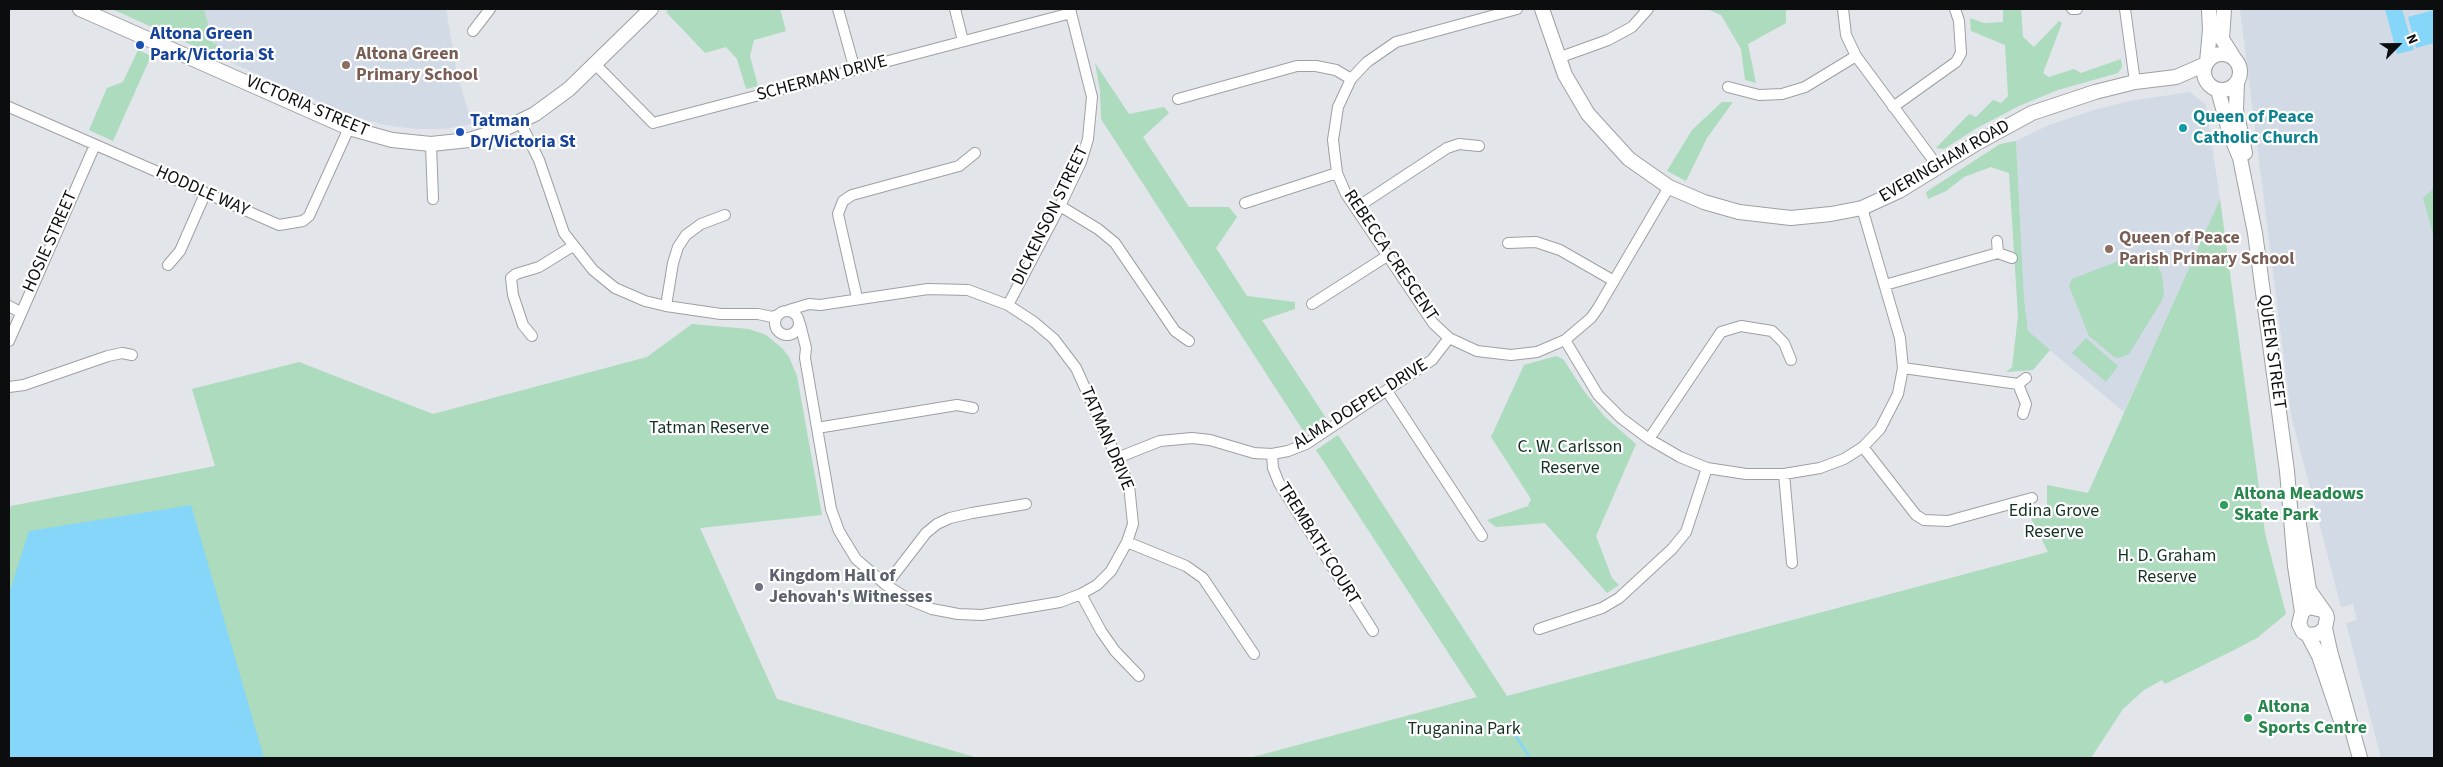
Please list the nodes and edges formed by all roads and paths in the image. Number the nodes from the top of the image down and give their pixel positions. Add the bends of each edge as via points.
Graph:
1 (80, 9) edge
2 (490, 9) edge
3 (651, 9) edge
4 (838, 9) edge
5 (955, 9) edge
6 (1517, 9) edge
7 (1542, 9) edge
8 (1648, 9) edge
9 (1843, 9) edge
10 (1955, 9) edge
11 (2125, 9) edge
12 (2209, 9) edge
13 (2224, 9) edge
14 (1071, 11) edge
15 (473, 30) dead end
16 (964, 41) junction
17 (1856, 56) junction
18 (1558, 58) junction
19 (2234, 58) junction
20 (2207, 63) junction
21 (595, 64) junction
22 (854, 70) junction
23 (2176, 77) junction
24 (1351, 79) junction
25 (2135, 82) junction
26 (2237, 83) junction
27 (1728, 86) dead end
28 (2213, 87) junction
29 (1178, 99) dead end
30 (9, 107) edge
31 (1893, 107) junction
32 (520, 122) junction
33 (349, 128) junction
34 (95, 144) junction
35 (431, 144) junction
36 (1479, 146) dead end
37 (974, 153) dead end
38 (1939, 168) junction
39 (1337, 173) junction
40 (1669, 187) junction
41 (205, 194) junction
42 (433, 199) dead end
43 (1245, 203) dead end
44 (1060, 206) junction
45 (1356, 208) junction
46 (1862, 208) junction
47 (724, 215) dead end
48 (2255, 233) junction
49 (1997, 241) dead end
50 (1508, 243) dead end
51 (573, 246) junction
52 (1998, 253) junction
53 (1386, 256) junction
54 (2012, 258) dead end
55 (168, 265) dead end
56 (1614, 281) junction
57 (1885, 285) junction
58 (857, 298) junction
59 (1312, 304) dead end
60 (820, 305) junction
61 (1008, 305) junction
62 (9, 306) edge
63 (666, 306) junction
64 (789, 310) junction
65 (20, 312) junction
66 (744, 315) junction
67 (778, 315) junction
68 (800, 322) junction
69 (777, 330) junction
70 (791, 335) junction
71 (532, 336) dead end
72 (1449, 338) junction
73 (1565, 340) junction
74 (9, 341) edge
75 (1189, 341) dead end
76 (132, 355) dead end
77 (805, 358) junction
78 (1791, 360) dead end
79 (1903, 368) junction
80 (9, 387) edge
81 (1387, 391) junction
82 (973, 408) dead end
83 (2023, 414) dead end
84 (817, 428) junction
85 (1649, 439) junction
86 (1863, 447) junction
87 (1272, 454) junction
88 (1118, 458) junction
89 (1708, 468) junction
90 (2287, 471) junction
91 (1784, 474) junction
92 (2032, 498) dead end
93 (1026, 504) dead end
94 (1482, 536) dead end
95 (1127, 542) junction
96 (1792, 563) dead end
97 (886, 585) junction
98 (1081, 594) junction
99 (2322, 610) junction
100 (2302, 612) junction
101 (2325, 628) junction
102 (1539, 630) dead end
103 (1373, 631) dead end
104 (2308, 635) junction
105 (1254, 654) dead end
106 (1139, 676) dead end
107 (2354, 758) edge
108 (2360, 758) edge

1 - 33 street, VICTORIA STREET
2 - 15 street
3 - 21 street, VICTORIA STREET
4 - 22 street
5 - 16 street
6 - 24 street, REBECCA CRESCENT via 1396,42 1367,62
7 - 18 street, EVERINGHAM ROAD
8 - 18 street via 1632,27 1608,40
9 - 17 street via 1846,35
10 - 31 street via 1961,53 1956,62
11 - 25 street
12 - 20 street
13 - 19 street via 2222,39
14 - 16 street, SCHERMAN DRIVE
14 - 44 street, DICKENSON STREET via 1092,97 1091,115 1088,139
16 - 22 street, SCHERMAN DRIVE
17 - 27 street via 1804,87 1782,94 1759,96
17 - 31 street
18 - 40 street, EVERINGHAM ROAD via 1588,114 1608,138 1629,159
19 - 20 street via 2217,55
19 - 26 street via 2241,70
20 - 23 street, EVERINGHAM ROAD
20 - 28 street via 2204,71
21 - 22 street, SCHERMAN DRIVE via 653,123
21 - 32 street, VICTORIA STREET via 568,89
23 - 25 street, EVERINGHAM ROAD
23 - 28 street, EVERINGHAM ROAD via 2201,80
24 - 29 street via 1336,70 1297,66
24 - 39 street, REBECCA CRESCENT via 1334,124
25 - 38 street, EVERINGHAM ROAD via 2032,113 1977,142
26 - 28 street via 2228,90
26 - 48 street, QUEEN STREET via 2236,110 2257,212
28 - 48 street, QUEEN STREET via 2240,158
30 - 34 street, HODDLE WAY
31 - 38 street
32 - 35 street, VICTORIA STREET via 469,140
32 - 51 street via 539,160 564,234
33 - 35 street, VICTORIA STREET via 392,140
33 - 41 street, HODDLE WAY via 313,210 302,221 279,225
34 - 41 street, HODDLE WAY
34 - 65 street, HOSIE STREET
35 - 42 street
36 - 45 street via 1459,144 1447,148
37 - 58 street via 959,166 852,195 843,201 838,214
38 - 46 street, EVERINGHAM ROAD
39 - 43 street
39 - 45 street, REBECCA CRESCENT
40 - 46 street, EVERINGHAM ROAD via 1739,212 1791,218
40 - 56 street, REBECCA CRESCENT
41 - 55 street via 180,252
44 - 61 street, DICKENSON STREET
44 - 75 street via 1098,229 1115,244 1175,332
45 - 53 street, REBECCA CRESCENT
46 - 57 street
47 - 63 street via 701,224 686,235 673,263
48 - 90 street, QUEEN STREET
49 - 52 street
50 - 56 street via 1536,242 1552,247
51 - 63 street via 593,270 615,288
51 - 71 street via 539,267 511,278 523,325
52 - 54 street
52 - 57 street
53 - 59 street
53 - 72 street, REBECCA CRESCENT via 1421,308
56 - 73 street, REBECCA CRESCENT via 1591,318
57 - 79 street via 1900,338
58 - 60 street, TATMAN DRIVE
58 - 61 street, TATMAN DRIVE via 928,289 968,290
60 - 64 street, TATMAN DRIVE via 809,304
60 - 68 street, TATMAN DRIVE via 806,311
61 - 88 street, TATMAN DRIVE via 1054,339 1076,368
62 - 65 street
63 - 66 street
64 - 67 street
64 - 68 street
65 - 74 street, HOSIE STREET
66 - 67 street
66 - 69 street
67 - 69 street
68 - 70 street
68 - 77 street, TATMAN DRIVE
69 - 70 street
70 - 77 street, TATMAN DRIVE
72 - 73 street, REBECCA CRESCENT via 1477,351 1511,355 1537,352
72 - 81 street, ALMA DOEPEL DRIVE via 1432,360
73 - 85 street via 1598,395
76 - 80 street via 108,356 24,385
77 - 84 street, TATMAN DRIVE
78 - 85 street via 1784,343 1772,331 1741,326 1722,332
79 - 83 street via 2022,381 2026,404
79 - 86 street via 1891,412
81 - 87 street, ALMA DOEPEL DRIVE via 1306,444
81 - 94 street
82 - 84 street via 957,405
84 - 97 street, TATMAN DRIVE via 839,531 856,558
85 - 89 street
86 - 91 street via 1820,468
86 - 92 street via 1916,515 1924,520 1948,521
87 - 88 street, ALMA DOEPEL DRIVE via 1192,438 1160,441
87 - 103 street, TREMBATH COURT via 1279,483
88 - 95 street, TATMAN DRIVE via 1129,484 1133,506 1133,524
89 - 91 street via 1746,474
89 - 102 street via 1686,532 1672,549 1619,598 1602,608
90 - 99 street, QUEEN STREET via 2302,537 2309,590
90 - 100 street, QUEEN STREET
91 - 96 street
93 - 97 street via 972,512 937,524 926,533
95 - 98 street, TATMAN DRIVE via 1111,571 1097,585
95 - 105 street via 1186,566 1203,578
97 - 98 street, TATMAN DRIVE via 932,609 958,614 982,615 1060,602
98 - 106 street via 1110,644
99 - 100 street via 2309,607
99 - 101 street via 2327,618
100 - 104 street via 2299,624
101 - 104 street via 2318,634
101 - 108 street
104 - 107 street via 2319,656

